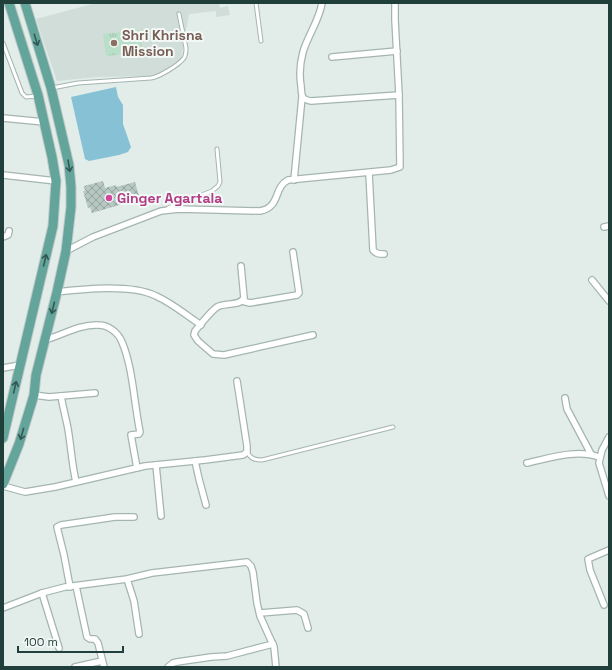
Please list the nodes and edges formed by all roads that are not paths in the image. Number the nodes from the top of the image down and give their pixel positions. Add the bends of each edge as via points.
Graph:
1 (9, 3) edge
2 (25, 3) edge
3 (256, 3) edge
4 (322, 3) edge
5 (395, 3) edge
6 (28, 13) junction
7 (179, 14) dead end
8 (14, 20) junction
9 (261, 41) dead end
10 (3, 43) edge
11 (398, 51) junction
12 (332, 57) dead end
13 (51, 88) junction
14 (399, 95) junction
15 (38, 96) junction
16 (302, 97) junction
17 (3, 118) edge
18 (44, 122) junction
19 (217, 149) dead end
20 (369, 172) junction
21 (3, 175) edge
22 (294, 180) junction
23 (56, 181) junction
24 (161, 211) junction
25 (8, 231) dead end
26 (3, 237) edge
27 (66, 251) junction
28 (294, 252) dead end
29 (384, 254) dead end
30 (240, 266) dead end
31 (592, 280) dead end
32 (57, 292) junction
33 (242, 301) junction
34 (609, 301) edge
35 (201, 325) junction
36 (313, 335) dead end
37 (45, 340) junction
38 (20, 365) junction
39 (3, 368) edge
40 (237, 381) dead end
41 (95, 393) dead end
42 (34, 395) junction
43 (61, 396) junction
44 (565, 398) dead end
45 (393, 427) dead end
46 (609, 437) edge
47 (3, 438) edge
48 (246, 452) junction
49 (591, 454) junction
50 (599, 457) junction
51 (195, 461) junction
52 (527, 463) dead end
53 (156, 465) junction
54 (137, 468) junction
55 (76, 482) junction
56 (3, 485) edge
57 (609, 496) edge
58 (206, 505) dead end
59 (161, 516) dead end
60 (134, 517) dead end
61 (609, 550) edge
62 (127, 579) junction
63 (73, 587) junction
64 (42, 593) junction
65 (604, 605) dead end
66 (3, 608) edge
67 (260, 613) junction
68 (308, 628) dead end
69 (139, 634) dead end
70 (273, 644) junction
71 (59, 648) dead end
72 (103, 664) edge
73 (75, 667) edge
74 (168, 667) edge
75 (276, 667) edge

1 - 8 main road
2 - 6 main road
3 - 9 lane
4 - 16 street via 303,51 299,72
5 - 11 street
6 - 8 main road
6 -> 13 main road
7 - 13 lane via 186,53 182,60 155,78 78,83
8 - 15 main road
10 - 15 lane via 22,93 26,97
11 - 12 street
11 - 14 street
13 -> 27 main road via 70,165 71,207
14 - 16 street via 311,101
14 - 20 street via 400,167
15 - 18 main road
16 - 22 street
17 - 18 street
18 - 23 main road
19 - 24 lane via 220,182 218,186 212,191
20 - 22 street
20 - 29 street via 373,250 375,253
21 - 23 street
22 - 24 street via 282,182 277,197 268,209 260,211
38 -> 23 main road via 53,226
24 - 27 street via 94,237
25 - 26 street via 8,235
27 - 32 main road
28 - 33 street via 298,295 250,303
30 - 33 street via 244,298
31 - 34 street
32 - 35 street via 96,289 141,291 161,298
32 -> 37 main road
33 - 35 street via 218,307
35 - 36 street via 195,331 196,338 213,354 224,355
37 - 42 main road
37 - 54 street via 98,325 108,327 122,341 132,380 140,433 132,435
38 - 39 street
47 -> 38 main road
40 - 48 street
41 - 43 street
42 - 43 street
42 -> 56 main road
43 - 55 street
44 - 49 street via 567,409
45 - 48 lane via 262,460 256,460
46 - 50 street
48 - 51 street via 243,455
49 - 50 street
49 - 52 street via 562,456
50 - 57 street via 600,470
51 - 53 street
51 - 58 street
53 - 54 street
53 - 59 street
54 - 55 street
55 - 56 street via 25,492
60 - 63 street via 115,517 57,527
61 - 65 street via 588,559
62 - 63 street
62 - 67 street via 152,573 248,562 253,572
62 - 69 street via 134,601
63 - 64 street
63 - 72 street via 87,637 95,639 98,643
64 - 66 street
64 - 71 street
67 - 68 street via 297,610 304,614
67 - 70 street
70 - 74 street via 227,656 173,663
70 - 75 street
72 - 73 street

